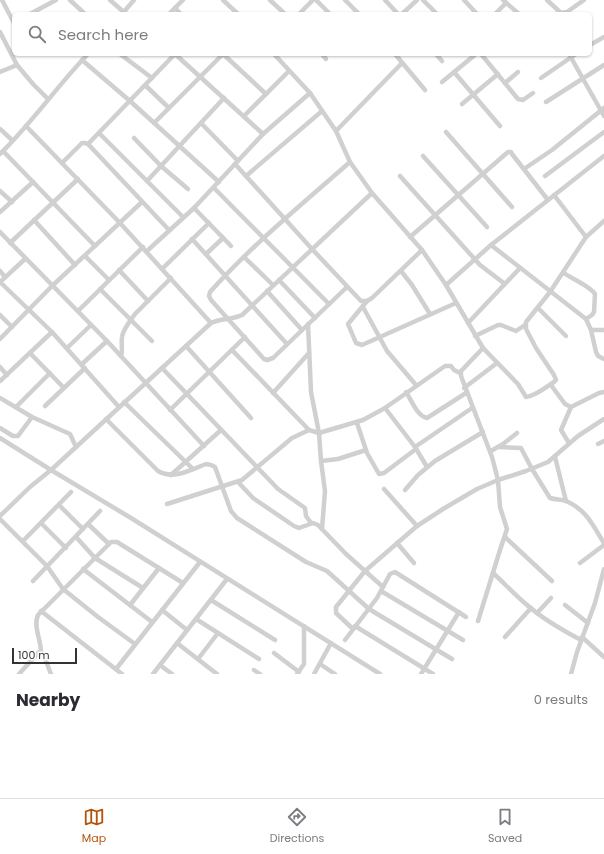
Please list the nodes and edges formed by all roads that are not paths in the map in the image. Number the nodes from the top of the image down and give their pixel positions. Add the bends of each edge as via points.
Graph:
1 (2, 0) edge
2 (56, 0) edge
3 (70, 0) edge
4 (110, 0) edge
5 (134, 0) edge
6 (183, 0) edge
7 (223, 0) edge
8 (270, 0) edge
9 (313, 0) edge
10 (316, 0) edge
11 (345, 0) edge
12 (385, 0) edge
13 (417, 0) edge
14 (423, 0) edge
15 (464, 0) edge
16 (547, 0) edge
17 (584, 0) edge
18 (505, 1) edge
19 (175, 8) junction
20 (34, 12) edge
21 (83, 12) edge
22 (123, 12) edge
23 (125, 12) edge
24 (171, 12) edge
25 (179, 12) edge
26 (236, 12) edge
27 (283, 12) edge
28 (301, 12) edge
29 (328, 12) edge
30 (357, 12) edge
31 (396, 12) edge
32 (404, 12) edge
33 (435, 12) edge
34 (475, 12) edge
35 (497, 12) edge
36 (517, 12) edge
37 (560, 12) edge
38 (567, 12) edge
39 (12, 19) edge
40 (0, 32) edge
41 (604, 37) edge
42 (592, 44) edge
43 (12, 55) edge
44 (12, 56) edge
45 (86, 56) edge
46 (123, 56) edge
47 (173, 56) edge
48 (177, 56) edge
49 (221, 56) edge
50 (225, 56) edge
51 (276, 56) edge
52 (324, 56) edge
53 (397, 56) edge
54 (438, 56) edge
55 (473, 56) edge
56 (483, 56) edge
57 (570, 56) edge
58 (326, 59) dead end
59 (82, 60) junction
60 (442, 61) dead end
61 (402, 63) junction
62 (17, 65) junction
63 (604, 65) edge
64 (289, 71) junction
65 (0, 72) edge
66 (454, 72) junction
67 (518, 72) dead end
68 (498, 74) junction
69 (201, 76) junction
70 (152, 78) junction
71 (541, 78) dead end
72 (582, 78) junction
73 (442, 82) dead end
74 (505, 83) junction
75 (146, 86) junction
76 (425, 90) dead end
77 (310, 93) junction
78 (533, 93) dead end
79 (266, 94) junction
80 (474, 94) junction
81 (224, 98) junction
82 (48, 99) junction
83 (130, 101) junction
84 (546, 102) dead end
85 (462, 104) dead end
86 (169, 108) junction
87 (602, 109) edge
88 (322, 111) junction
89 (244, 116) junction
90 (604, 116) edge
91 (154, 123) junction
92 (201, 123) junction
93 (26, 126) junction
94 (500, 126) dead end
95 (0, 129) edge
96 (336, 131) junction
97 (446, 132) dead end
98 (604, 132) edge
99 (99, 133) junction
100 (263, 134) junction
101 (134, 138) dead end
102 (12, 140) junction
103 (88, 144) junction
104 (179, 146) junction
105 (2, 152) edge
106 (423, 156) dead end
107 (604, 156) edge
108 (236, 162) junction
109 (350, 162) junction
110 (62, 163) junction
111 (161, 166) junction
112 (524, 169) junction
113 (482, 174) junction
114 (246, 176) junction
115 (400, 176) dead end
116 (545, 176) dead end
117 (78, 179) junction
118 (147, 181) junction
119 (33, 182) junction
120 (218, 182) junction
121 (214, 188) junction
122 (188, 189) dead end
123 (0, 191) edge
124 (372, 193) junction
125 (458, 195) junction
126 (554, 195) junction
127 (548, 200) junction
128 (12, 202) junction
129 (142, 202) junction
130 (53, 203) junction
131 (512, 207) dead end
132 (194, 208) junction
133 (0, 212) edge
134 (435, 216) junction
135 (183, 217) junction
136 (284, 219) junction
137 (34, 220) junction
138 (120, 222) junction
139 (604, 222) edge
140 (209, 223) junction
141 (487, 227) dead end
142 (169, 230) junction
143 (0, 232) edge
144 (410, 237) junction
145 (586, 237) junction
146 (223, 238) junction
147 (192, 239) junction
148 (264, 239) junction
149 (10, 243) junction
150 (491, 245) junction
151 (95, 246) junction
152 (231, 246) dead end
153 (143, 247) junction
154 (312, 249) junction
155 (422, 250) junction
156 (146, 251) junction
157 (206, 254) junction
158 (85, 256) junction
159 (244, 257) junction
160 (25, 259) junction
161 (475, 260) junction
162 (75, 265) junction
163 (293, 267) junction
164 (520, 268) junction
165 (162, 269) junction
166 (119, 270) junction
167 (0, 271) edge
168 (401, 271) junction
169 (564, 273) junction
170 (225, 275) junction
171 (5, 277) junction
172 (171, 278) junction
173 (109, 280) junction
174 (279, 280) junction
175 (0, 282) edge
176 (504, 284) junction
177 (273, 285) junction
178 (446, 285) junction
179 (52, 286) junction
180 (347, 287) junction
181 (100, 289) junction
182 (268, 291) junction
183 (550, 292) junction
184 (148, 301) junction
185 (367, 301) junction
186 (456, 303) junction
187 (329, 304) junction
188 (252, 306) junction
189 (363, 308) junction
190 (538, 308) junction
191 (30, 309) junction
192 (78, 311) junction
193 (430, 314) junction
194 (0, 315) edge
195 (315, 318) junction
196 (229, 319) junction
197 (586, 319) junction
198 (131, 320) junction
199 (211, 323) junction
200 (468, 323) junction
201 (308, 324) junction
202 (91, 325) junction
203 (525, 325) junction
204 (12, 327) junction
205 (302, 330) junction
206 (590, 330) junction
207 (604, 330) edge
208 (52, 332) junction
209 (475, 336) junction
210 (566, 336) dead end
211 (245, 337) junction
212 (379, 337) junction
213 (0, 339) edge
214 (107, 341) junction
215 (152, 341) dead end
216 (287, 344) junction
217 (186, 346) junction
218 (67, 348) junction
219 (483, 348) junction
220 (232, 350) junction
221 (30, 353) junction
222 (309, 353) junction
223 (121, 356) junction
224 (604, 359) edge
225 (497, 363) junction
226 (83, 366) junction
227 (0, 367) edge
228 (162, 368) junction
229 (209, 371) junction
230 (50, 373) junction
231 (460, 373) junction
232 (7, 375) junction
233 (0, 381) edge
234 (145, 383) junction
235 (416, 385) junction
236 (551, 385) junction
237 (63, 387) junction
238 (465, 391) junction
239 (406, 392) junction
240 (604, 392) edge
241 (273, 393) junction
242 (186, 394) junction
243 (0, 398) edge
244 (124, 402) junction
245 (45, 406) dead end
246 (16, 407) junction
247 (119, 407) junction
248 (571, 407) junction
249 (385, 408) junction
250 (472, 408) junction
251 (170, 410) junction
252 (32, 417) junction
253 (251, 418) dead end
254 (106, 419) junction
255 (604, 419) edge
256 (357, 423) junction
257 (0, 428) edge
258 (222, 430) junction
259 (309, 430) junction
260 (483, 432) junction
261 (320, 433) junction
262 (517, 433) dead end
263 (0, 438) edge
264 (604, 442) edge
265 (569, 443) junction
266 (598, 444) dead end
267 (204, 446) junction
268 (76, 447) junction
269 (500, 447) junction
270 (416, 448) junction
271 (366, 450) junction
272 (491, 451) junction
273 (555, 457) junction
274 (321, 461) junction
275 (186, 462) junction
276 (257, 467) junction
277 (427, 467) junction
278 (532, 468) junction
279 (193, 469) junction
280 (51, 470) junction
281 (171, 475) junction
282 (498, 480) junction
283 (238, 482) junction
284 (223, 487) junction
285 (384, 489) dead end
286 (405, 490) dead end
287 (71, 492) dead end
288 (566, 501) junction
289 (167, 504) dead end
290 (59, 505) junction
291 (100, 512) dead end
292 (0, 516) edge
293 (0, 519) edge
294 (40, 523) junction
295 (311, 523) junction
296 (88, 524) junction
297 (417, 526) junction
298 (83, 529) junction
299 (322, 529) junction
300 (76, 537) junction
301 (505, 537) junction
302 (23, 542) junction
303 (396, 543) junction
304 (109, 544) junction
305 (604, 544) edge
306 (66, 548) junction
307 (95, 558) junction
308 (200, 562) junction
309 (414, 563) dead end
310 (580, 563) dead end
311 (47, 566) junction
312 (159, 568) junction
313 (83, 569) junction
314 (604, 569) edge
315 (365, 571) junction
316 (493, 572) junction
317 (227, 579) junction
318 (33, 581) dead end
319 (552, 581) dead end
320 (183, 583) junction
321 (142, 588) junction
322 (64, 589) junction
323 (382, 589) junction
324 (599, 589) junction
325 (349, 591) junction
326 (604, 593) edge
327 (551, 598) dead end
328 (211, 600) junction
329 (130, 604) junction
330 (565, 605) dead end
331 (369, 608) junction
332 (531, 608) junction
333 (162, 610) junction
334 (41, 611) junction
335 (459, 612) junction
336 (537, 613) junction
337 (466, 617) dead end
338 (196, 619) junction
339 (478, 621) dead end
340 (152, 622) junction
341 (588, 622) junction
342 (304, 626) junction
343 (354, 627) junction
344 (187, 630) junction
345 (448, 631) junction
346 (218, 633) junction
347 (506, 637) dead end
348 (582, 639) junction
349 (275, 640) dead end
350 (345, 640) dead end
351 (463, 640) dead end
352 (177, 643) junction
353 (331, 643) junction
354 (135, 644) junction
355 (436, 650) junction
356 (41, 652) junction
357 (274, 654) dead end
358 (604, 657) edge
359 (198, 659) junction
360 (259, 659) dead end
361 (452, 659) dead end
362 (320, 664) junction
363 (160, 665) junction
364 (424, 669) junction
365 (116, 670) junction
366 (254, 670) dead end
367 (298, 673) edge
368 (19, 674) edge
369 (51, 674) edge
370 (122, 674) edge
371 (153, 674) edge
372 (172, 674) edge
373 (217, 674) edge
374 (260, 674) edge
375 (314, 674) edge
376 (335, 674) edge
377 (380, 674) edge
378 (421, 674) edge
379 (433, 674) edge
380 (571, 674) edge

1 - 39 street
2 - 20 street
3 - 21 street
4 - 22 street
5 - 23 street
6 - 19 street
7 - 26 street
8 - 27 street
9 - 28 street
10 - 29 street
11 - 30 street
12 - 31 street
13 - 32 street
14 - 33 street
15 - 34 street
16 - 37 street
17 - 38 street
18 - 35 street
18 - 36 street
19 - 24 street
19 - 25 street
40 - 43 street
41 - 42 street
44 - 62 street
45 - 59 street
46 - 70 street
47 - 70 street
48 - 69 street
49 - 69 street
50 - 79 street
51 - 64 street
52 - 58 street
53 - 61 street
54 - 60 street
55 - 66 street
56 - 68 street
57 - 71 street
57 - 72 street
59 - 82 street
59 - 83 street
61 - 76 street
61 - 96 street
62 - 65 street
62 - 82 street
63 - 72 street
64 - 77 street
64 - 79 street
66 - 73 street
66 - 80 street
67 - 74 street
68 - 74 street
68 - 80 street
69 - 81 street
69 - 86 street
70 - 75 street
72 - 84 street
72 - 87 street
74 - 78 street via 518,100 523,100
75 - 83 street
75 - 86 street
77 - 88 street
77 - 100 street
79 - 89 street
80 - 85 street
80 - 94 street
81 - 89 street
81 - 92 street
82 - 93 street
83 - 91 street
83 - 99 street
86 - 91 street
87 - 90 street
87 - 112 street via 552,150
88 - 96 street
88 - 114 street
89 - 100 street
91 - 104 street
92 - 104 street
92 - 108 street
93 - 102 street
93 - 110 street
95 - 102 street
96 - 109 street
97 - 113 street
98 - 116 street
99 - 103 street
99 - 118 street
100 - 108 street
101 - 111 street
102 - 105 street
103 - 110 street via 82,143
103 - 129 street
104 - 111 street
104 - 120 street
105 - 119 street
106 - 125 street
107 - 126 street
108 - 114 street
108 - 120 street
109 - 124 street
109 - 136 street
110 - 117 street
111 - 118 street
111 - 122 street
112 - 113 street via 511,152 508,152
112 - 127 street
113 - 125 street
113 - 131 street
114 - 136 street
115 - 134 street
117 - 130 street
117 - 138 street
118 - 135 street
119 - 128 street
119 - 130 street
120 - 121 street
121 - 132 street
121 - 148 street
123 - 128 street
124 - 144 street
124 - 154 street
125 - 134 street
125 - 141 street
126 - 127 street
126 - 145 street
127 - 150 street
128 - 133 street
129 - 138 street
129 - 142 street
130 - 137 street
130 - 151 street
132 - 135 street
132 - 140 street
134 - 144 street
134 - 161 street
135 - 142 street
136 - 148 street
136 - 154 street
137 - 149 street
137 - 162 street
138 - 151 street
138 - 153 street
139 - 145 street
140 - 146 street
140 - 147 street
142 - 156 street
143 - 149 street
144 - 155 street
145 - 169 street
146 - 152 street
146 - 157 street
147 - 157 street
147 - 165 street
148 - 159 street
148 - 163 street
149 - 160 street
150 - 161 street
150 - 164 street
151 - 158 street
153 - 156 street
153 - 166 street
154 - 163 street
154 - 180 street
155 - 168 street
155 - 178 street
156 - 165 street
157 - 170 street
158 - 162 street
158 - 173 street
159 - 170 street
159 - 177 street
160 - 171 street
160 - 179 street
161 - 176 street
161 - 178 street
162 - 179 street
163 - 174 street
163 - 187 street
164 - 176 street
164 - 183 street
165 - 172 street
166 - 173 street
166 - 184 street
167 - 171 street
168 - 185 street
168 - 193 street
169 - 183 street
169 - 197 street via 595,294 594,312
170 - 188 street
170 - 196 street via 209,296
171 - 175 street
172 - 184 street
172 - 199 street
173 - 181 street
174 - 177 street
174 - 195 street
175 - 191 street
176 - 200 street
177 - 182 street
178 - 186 street
179 - 191 street
179 - 192 street
180 - 185 street via 361,301
180 - 187 street
181 - 192 street
181 - 198 street
182 - 188 street
182 - 205 street
183 - 190 street
183 - 197 street
184 - 198 street
185 - 189 street
186 - 193 street
186 - 200 street
187 - 195 street
188 - 196 street via 236,318
188 - 216 street
189 - 212 street
189 - 212 street via 348,324 356,343 362,345
190 - 203 street
190 - 210 street
191 - 204 street
191 - 208 street
192 - 202 street
193 - 212 street
194 - 204 street
195 - 201 street
196 - 199 street
196 - 211 street
197 - 206 street
198 - 215 street
198 - 223 street via 122,337
199 - 217 street
200 - 209 street
201 - 205 street
201 - 222 street
202 - 214 street
202 - 218 street
203 - 209 street via 516,331 498,325
203 - 236 street via 536,348 556,378
204 - 213 street
205 - 216 street
206 - 207 street
206 - 224 street via 596,352
208 - 218 street
208 - 221 street
209 - 219 street
211 - 216 street via 267,360 273,358
211 - 220 street
212 - 235 street via 387,352
214 - 223 street
214 - 226 street
217 - 228 street
217 - 229 street
218 - 226 street
219 - 225 street
219 - 231 street
220 - 229 street
220 - 241 street
221 - 230 street
221 - 232 street
222 - 241 street
222 - 261 street via 311,392
223 - 234 street
225 - 236 street via 518,384 526,397
225 - 238 street
226 - 237 street
226 - 247 street
227 - 232 street
228 - 234 street
228 - 242 street
229 - 242 street
229 - 253 street
230 - 237 street
230 - 246 street
231 - 235 street via 448,365
231 - 238 street
232 - 233 street
234 - 244 street
234 - 251 street
235 - 239 street
236 - 248 street via 565,404
237 - 245 street
238 - 239 street via 427,418 420,415
238 - 250 street
239 - 249 street
240 - 248 street
241 - 259 street
242 - 251 street
242 - 258 street
243 - 246 street
244 - 247 street
244 - 275 street
246 - 252 street
247 - 254 street
248 - 265 street via 561,430
249 - 256 street
249 - 270 street
250 - 260 street
250 - 270 street
251 - 267 street
252 - 257 street via 18,436 13,436
252 - 268 street via 70,434
254 - 268 street
254 - 281 street via 158,471
255 - 265 street
256 - 261 street
256 - 271 street
258 - 267 street
258 - 276 street
259 - 261 street
259 - 276 street via 292,438
260 - 272 street
260 - 277 street
261 - 274 street
262 - 269 street
263 - 280 street
264 - 266 street
265 - 273 street
267 - 275 street
268 - 280 street
269 - 272 street
269 - 278 street via 521,448
270 - 271 street via 381,474
270 - 277 street
271 - 274 street via 338,459
272 - 282 street
273 - 278 street
273 - 288 street
274 - 299 street via 326,491
275 - 279 street
275 - 281 street
276 - 283 street
276 - 295 street via 281,492 305,508 306,516
277 - 286 street
278 - 282 street
278 - 288 street via 550,498
279 - 281 street
279 - 284 street via 211,464
280 - 292 street
280 - 308 street
282 - 297 street via 464,496
282 - 301 street via 500,507 507,526
283 - 284 street
283 - 295 street via 253,498 294,526 299,528
284 - 289 street
284 - 325 street via 231,511 237,518 306,562 327,571
285 - 297 street
287 - 290 street
288 - 305 street via 589,518
290 - 294 street
290 - 298 street
291 - 296 street
293 - 302 street
294 - 302 street
294 - 306 street
295 - 299 street
296 - 298 street
296 - 304 street
297 - 303 street
298 - 300 street
299 - 315 street
300 - 306 street
300 - 307 street
301 - 316 street
301 - 319 street
302 - 311 street
303 - 309 street
303 - 315 street
304 - 307 street
304 - 312 street via 117,542
305 - 310 street
306 - 311 street
307 - 313 street
307 - 321 street
308 - 317 street
308 - 320 street
311 - 318 street
311 - 322 street
312 - 320 street
312 - 321 street
313 - 322 street
313 - 329 street
314 - 324 street
315 - 323 street
315 - 325 street
316 - 332 street
316 - 339 street
317 - 328 street
317 - 342 street
320 - 333 street
321 - 329 street
322 - 334 street
322 - 354 street
323 - 331 street
323 - 335 street via 390,574 397,572
323 - 345 street
324 - 326 street
324 - 341 street
325 - 331 street
325 - 343 street via 335,611
327 - 336 street
328 - 338 street
328 - 349 street
329 - 340 street
330 - 341 street
331 - 343 street
331 - 355 street
332 - 336 street
332 - 347 street
333 - 340 street
333 - 344 street
334 - 356 street via 36,622
334 - 365 street
335 - 337 street
335 - 345 street
336 - 348 street
338 - 344 street
338 - 346 street
340 - 354 street
341 - 348 street
342 - 353 street
342 - 367 street via 304,664
343 - 350 street
343 - 364 street
344 - 352 street
345 - 351 street
345 - 355 street
346 - 359 street
346 - 360 street
348 - 358 street
348 - 380 street
352 - 359 street
352 - 363 street
353 - 362 street
353 - 377 street
354 - 365 street
355 - 361 street
355 - 364 street
356 - 368 street via 37,653
356 - 369 street
357 - 367 street
359 - 373 street
362 - 375 street
362 - 376 street
363 - 371 street
363 - 372 street
364 - 378 street
364 - 379 street
365 - 370 street
366 - 374 street

